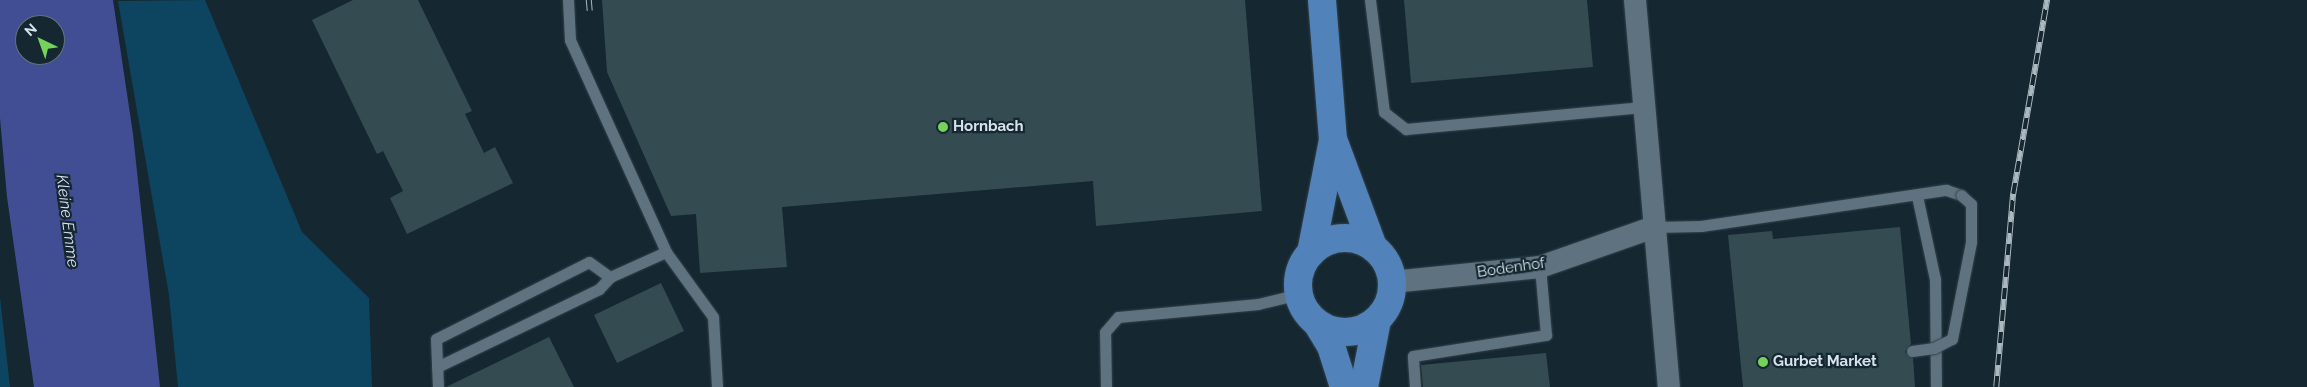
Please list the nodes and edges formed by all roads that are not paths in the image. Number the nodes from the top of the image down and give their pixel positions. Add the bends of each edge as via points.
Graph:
1 (568, 0) edge
2 (1322, 0) edge
3 (1370, 0) edge
4 (1635, 0) edge
5 (1645, 107) junction
6 (1333, 140) junction
7 (1917, 196) junction
8 (1654, 227) junction
9 (1373, 247) junction
10 (666, 252) junction
11 (1310, 253) junction
12 (1540, 267) junction
13 (610, 277) junction
14 (1392, 282) junction
15 (1299, 294) junction
16 (1377, 320) junction
17 (1317, 323) junction
18 (1912, 351) dead end
19 (438, 367) junction
20 (438, 387) edge
21 (718, 387) edge
22 (1106, 387) edge
23 (1344, 387) edge
24 (1364, 387) edge
25 (1415, 387) edge
26 (1669, 387) edge
27 (1936, 387) edge

1 - 10 lane via 570,40
2 - 6 main road
3 - 5 lane via 1384,112 1406,129
4 - 5 street
5 - 8 street
6 - 9 main road
6 - 11 main road
7 - 8 lane via 1701,226
7 - 18 lane, bridge via 1946,190 1961,195 1971,204 1971,242 1952,339 1934,348
7 - 27 lane via 1935,280
8 - 12 street, Bodenhof
8 - 26 street
9 - 11 main road via 1356,239 1342,238 1327,242
9 - 14 main road via 1385,261
10 - 13 lane
10 - 21 lane via 713,316
11 - 15 main road via 1299,278
12 - 14 street, Bodenhof
12 - 25 lane via 1546,335 1413,356
13 - 19 lane via 599,289
13 - 19 lane via 589,262 436,339
14 - 16 main road via 1391,296
15 - 17 main road via 1304,307
15 - 22 lane via 1258,304 1118,318 1105,332
16 - 17 main road via 1352,331 1338,332
16 - 24 main road
17 - 23 main road via 1331,346
19 - 20 lane

